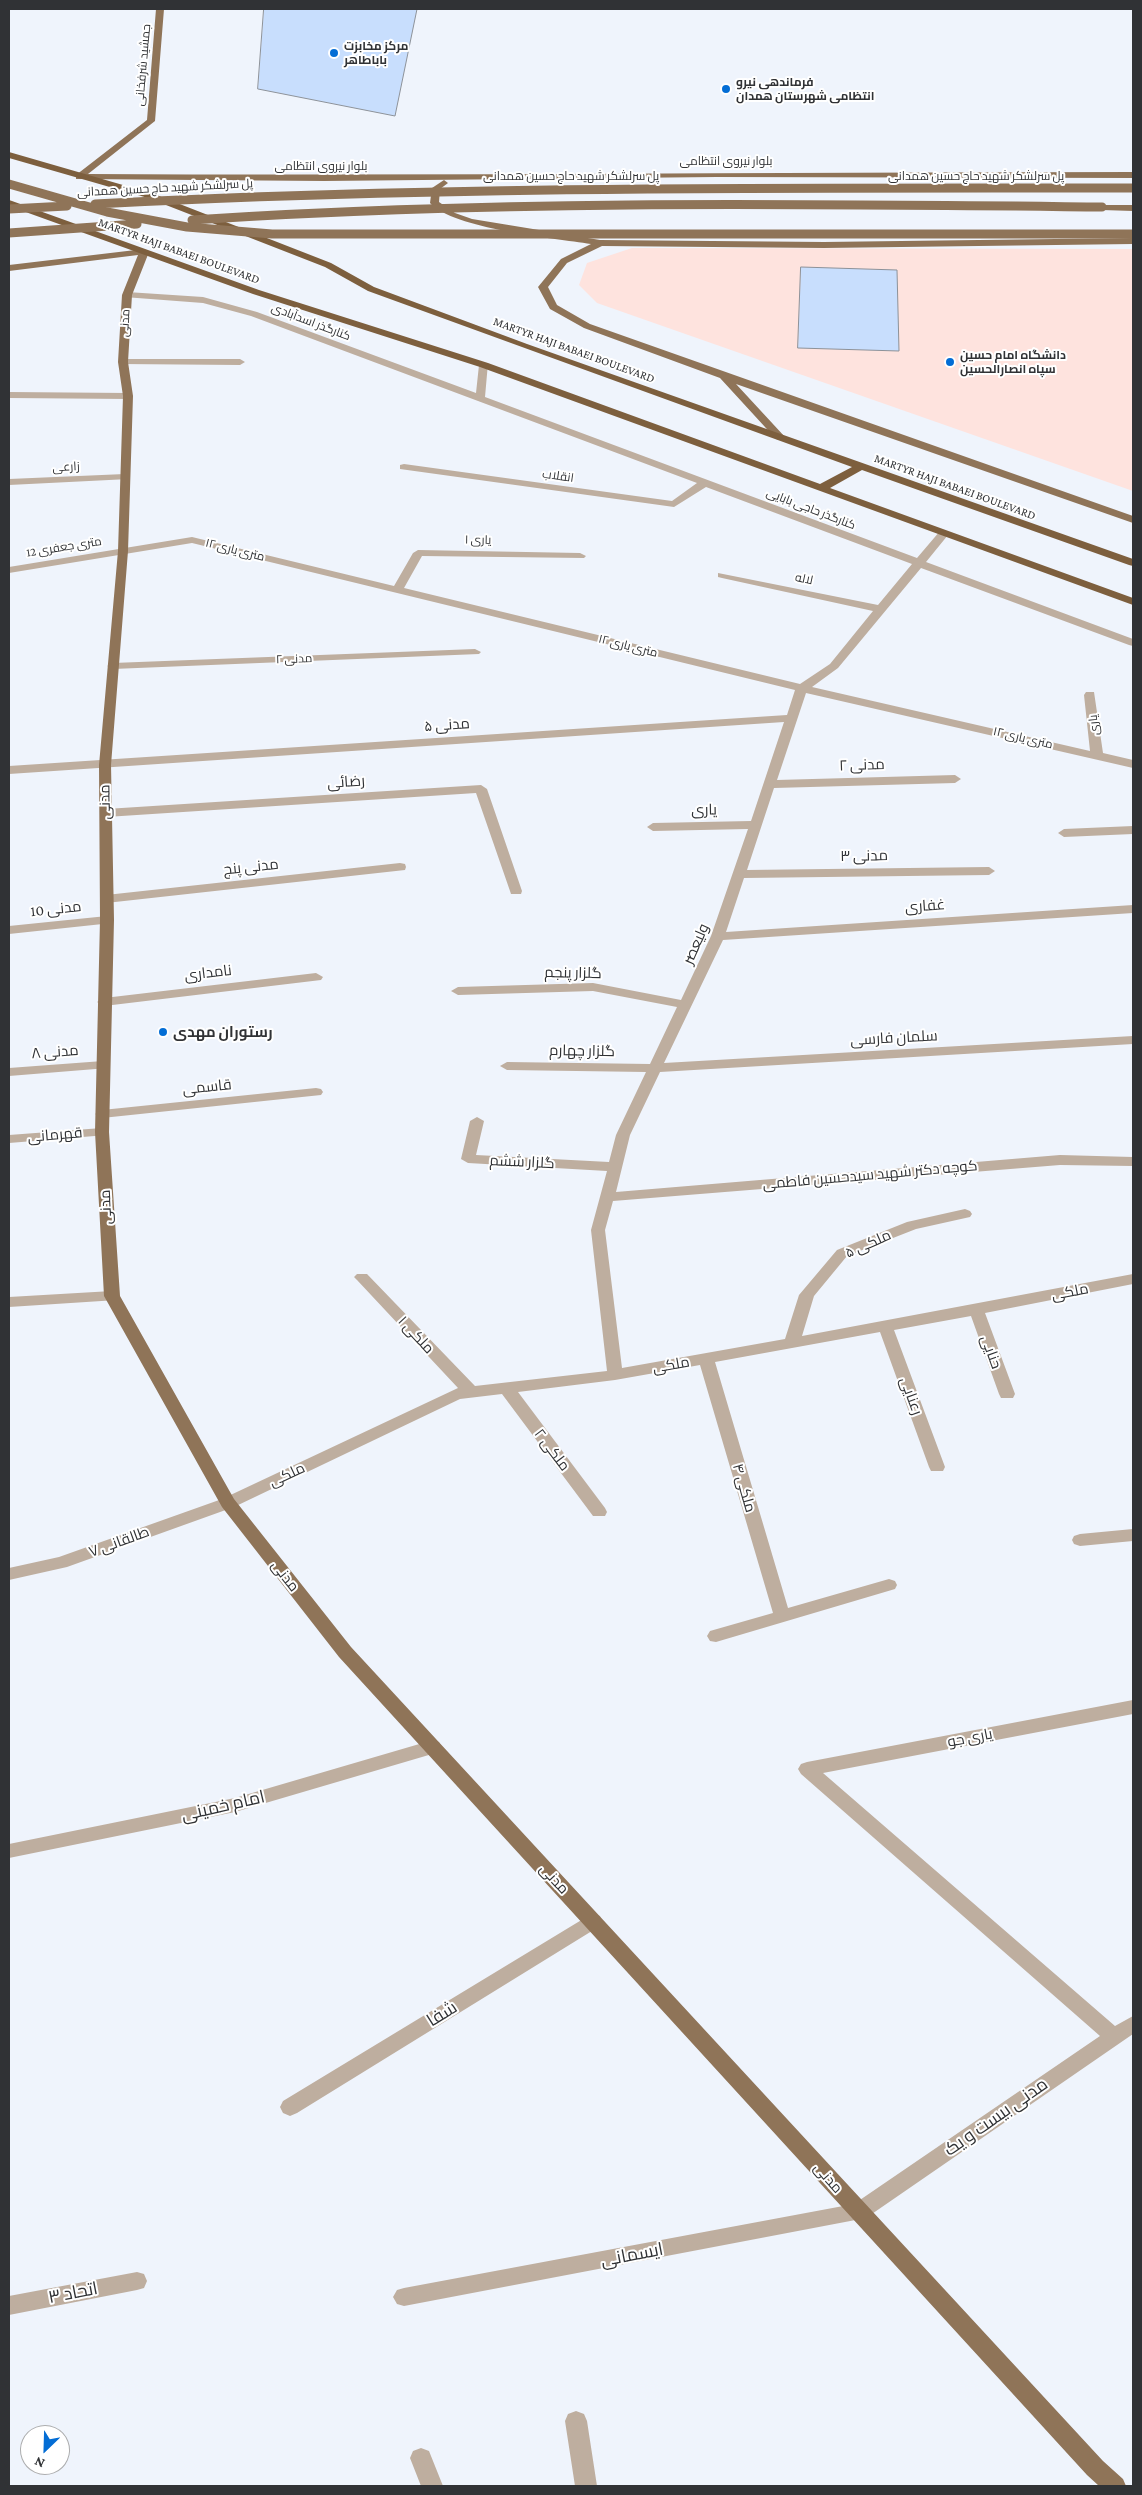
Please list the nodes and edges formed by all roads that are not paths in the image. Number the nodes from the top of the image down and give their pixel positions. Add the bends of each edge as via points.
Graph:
1 (160, 9) edge
2 (9, 155) edge
3 (1133, 176) edge
4 (79, 177) junction
5 (457, 177) junction
6 (9, 184) edge
7 (1133, 188) edge
8 (9, 203) edge
9 (1133, 208) edge
10 (9, 209) edge
11 (9, 234) edge
12 (1133, 234) edge
13 (1133, 241) edge
14 (600, 243) junction
15 (144, 252) junction
16 (9, 268) edge
17 (127, 295) junction
18 (123, 362) junction
19 (240, 362) dead end
20 (484, 365) junction
21 (723, 376) junction
22 (9, 395) edge
23 (128, 396) junction
24 (480, 400) junction
25 (780, 438) junction
26 (861, 466) junction
27 (404, 467) dead end
28 (125, 477) junction
29 (9, 482) edge
30 (703, 484) junction
31 (821, 488) junction
32 (1133, 520) edge
33 (944, 533) junction
34 (123, 550) junction
35 (580, 556) dead end
36 (1133, 563) edge
37 (918, 564) junction
38 (9, 570) edge
39 (722, 575) dead end
40 (397, 590) junction
41 (1133, 602) edge
42 (880, 609) junction
43 (1133, 643) edge
44 (475, 652) dead end
45 (114, 666) junction
46 (802, 688) junction
47 (1090, 695) dead end
48 (792, 718) junction
49 (1097, 755) junction
50 (1133, 764) edge
51 (105, 765) junction
52 (9, 770) edge
53 (955, 779) dead end
54 (770, 784) junction
55 (106, 813) junction
56 (756, 825) junction
57 (653, 827) dead end
58 (1133, 830) edge
59 (1064, 833) dead end
60 (400, 867) dead end
61 (989, 871) dead end
62 (739, 874) junction
63 (516, 891) dead end
64 (106, 899) junction
65 (1133, 909) edge
66 (107, 920) junction
67 (9, 930) edge
68 (718, 936) junction
69 (316, 977) dead end
70 (458, 991) dead end
71 (104, 1002) junction
72 (686, 1005) junction
73 (1133, 1040) edge
74 (103, 1065) junction
75 (507, 1066) dead end
76 (656, 1068) junction
77 (9, 1072) edge
78 (316, 1092) dead end
79 (102, 1114) junction
80 (477, 1121) dead end
81 (102, 1132) junction
82 (9, 1139) edge
83 (1133, 1162) edge
84 (615, 1166) junction
85 (607, 1197) junction
86 (965, 1214) dead end
87 (362, 1277) dead end
88 (1133, 1279) edge
89 (112, 1296) junction
90 (9, 1302) edge
91 (976, 1310) junction
92 (885, 1325) junction
93 (792, 1342) junction
94 (706, 1359) junction
95 (615, 1375) junction
96 (506, 1388) junction
97 (471, 1392) junction
98 (1007, 1394) dead end
99 (937, 1467) dead end
100 (228, 1503) junction
101 (598, 1512) dead end
102 (1133, 1535) edge
103 (1080, 1540) dead end
104 (9, 1574) edge
105 (889, 1584) dead end
106 (782, 1616) junction
107 (716, 1636) dead end
108 (1133, 1707) edge
109 (434, 1747) junction
110 (9, 1851) edge
111 (593, 1921) junction
112 (1133, 2024) edge
113 (1113, 2036) junction
114 (290, 2108) dead end
115 (860, 2212) junction
116 (137, 2281) dead end
117 (404, 2297) dead end
118 (9, 2306) edge
119 (576, 2421) dead end
120 (421, 2458) dead end
121 (432, 2486) edge
122 (586, 2486) edge
123 (1114, 2486) edge

1 - 4 main road, جمشید شرفخانی via 151,122
2 - 4 highway, MARTYR HAJI BABAEI BOULEVARD
3 - 5 main road, بلوار نیروی انتظامی via 717,174
4 - 5 main road, بلوار نیروی انتظامی
4 - 25 highway, MARTYR HAJI BABAEI BOULEVARD via 151,196 328,265 371,289
5 - 14 main road via 436,188 434,194 434,203 452,215
6 - 12 main road, bridge via 107,212 187,227 272,234
7 - 10 main road, پل سرلشکر شهید حاج حسین همدانی, bridge via 448,189 290,193
8 - 15 highway, MARTYR HAJI BABAEI BOULEVARD
9 - 11 main road, پل سرلشکر شهید حاج حسین همدانی, bridge via 600,204 342,210
13 - 14 main road via 824,245
14 - 21 main road via 564,261 543,287 553,306 587,326
15 - 16 main road
15 - 17 main road, مدنی
15 - 20 highway, MARTYR HAJI BABAEI BOULEVARD via 256,292
17 - 18 main road, مدنی
17 - 24 street, کنارگذر اسدآبادی via 203,300 254,314
18 - 19 street
18 - 23 main road, مدنی
20 - 24 street
20 - 31 highway, MARTYR HAJI BABAEI BOULEVARD
21 - 25 main road
21 - 32 main road
22 - 23 street
23 - 28 main road, مدنی
24 - 30 street, کنارگذر حاجی بابایی
25 - 26 highway, MARTYR HAJI BABAEI BOULEVARD
26 - 31 highway
26 - 36 highway, MARTYR HAJI BABAEI BOULEVARD
27 - 30 street, انقلاب via 674,504
28 - 29 street, زارعی
28 - 34 main road, مدنی
30 - 37 street, کنارگذر حاجی بابایی
31 - 33 highway, MARTYR HAJI BABAEI BOULEVARD
33 - 37 street
33 - 41 highway, MARTYR HAJI BABAEI BOULEVARD
34 - 38 street, 12 متری جعفری
34 - 40 street, ۱۲ متری یاری via 192,540
34 - 45 main road, مدنی
35 - 40 street, یاری ۱ via 418,553
37 - 42 street
37 - 43 street, کنارگذر حاجی بابایی
39 - 42 street, لاله
40 - 46 street, ۱۲ متری یاری
42 - 46 street via 834,666
44 - 45 street, مدنی ۲
45 - 51 main road, مدنی
46 - 48 street, ولیعصر
46 - 49 street, ۱۲ متری یاری
47 - 49 street, یاری
48 - 51 street, مدنی ۵
48 - 54 street, ولیعصر
49 - 50 street, ۱۲ متری یاری
51 - 52 street, مدنی ۵
51 - 55 main road, مدنی
53 - 54 street, مدنی ۲
54 - 56 street, ولیعصر
55 - 63 street, رضائی via 481,789
55 - 64 main road, مدنی
56 - 57 street, یاری
56 - 62 street, ولیعصر
58 - 59 street
60 - 64 street, مدنی پنج
61 - 62 street, مدنی ۳
62 - 68 street, ولیعصر
64 - 66 main road, مدنی
65 - 68 street, غفاری
66 - 67 street, مدنی 10
66 - 71 main road, مدنی
68 - 72 street, ولیعصر
69 - 71 street, نامداری
70 - 72 street, گلزار پنجم via 592,987
71 - 74 main road, مدنی
72 - 76 street, ولیعصر
73 - 76 street, سلمان فارسی
74 - 77 street, مدنی ۸
74 - 79 main road, مدنی
75 - 76 street, گلزار چهارم
76 - 84 street, ولیعصر via 623,1135
78 - 79 street, قاسمی
79 - 81 main road, مدنی
80 - 84 street, گلزار ششم via 468,1159
81 - 82 street, قهرمانی
81 - 89 main road, مدنی
83 - 85 street, کوچه دکتر شهید سیدحسین فاطمی via 1060,1160
84 - 85 street, ولیعصر
85 - 95 street, ولیعصر via 598,1230
86 - 93 street, ملکی ۵ via 912,1225 842,1252 807,1295
87 - 97 street, ملکی ۱
88 - 91 street, ملکی
89 - 90 street
89 - 100 main road, مدنی
91 - 92 street, ملکی
91 - 98 street, حنایی
92 - 93 street, ملکی
92 - 99 street, رعنایی
93 - 94 street, ملکی
94 - 95 street, ملکی
94 - 106 street, ملکی ۴
95 - 96 street, ملکی
96 - 97 street, ملکی
96 - 101 street, ملکی ۲
97 - 100 street, ملکی via 457,1394
100 - 104 street, طالقانی ۷ via 61,1563
100 - 109 main road, مدنی via 345,1652
102 - 103 street
105 - 106 street
106 - 107 street
108 - 113 street, یاری جو via 807,1769
109 - 110 street, امام خمینی via 235,1804
109 - 111 main road, مدنی
111 - 114 street, شفا
111 - 115 main road, مدنی
112 - 113 street, مدنی بیست و یک
113 - 115 street, مدنی بیست و یک
115 - 117 street, ایسمانی
115 - 123 main road, مدنی
116 - 118 street, اتحاد ۳
119 - 122 street
120 - 121 street

